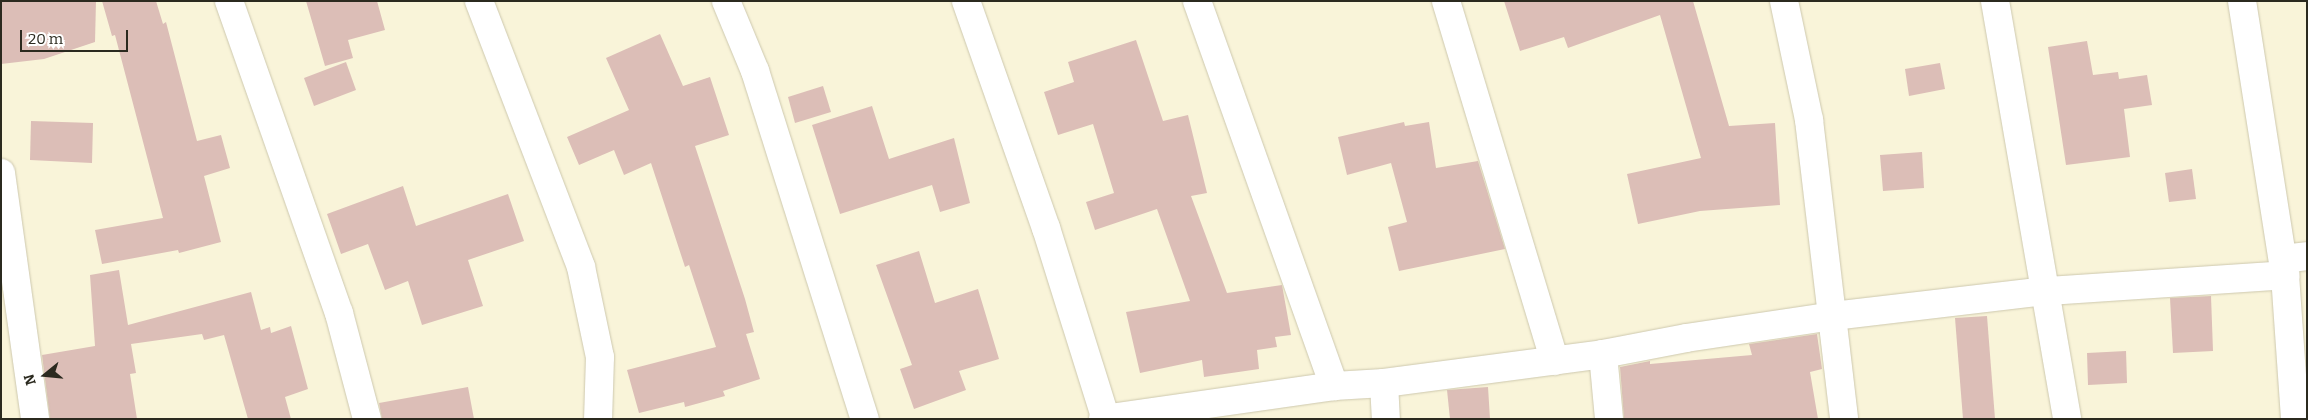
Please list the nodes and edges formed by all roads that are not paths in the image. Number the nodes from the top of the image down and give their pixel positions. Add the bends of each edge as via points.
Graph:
1 (229, 1) edge
2 (480, 1) edge
3 (726, 1) edge
4 (966, 1) edge
5 (1197, 1) edge
6 (1446, 1) edge
7 (1784, 1) edge
8 (1995, 1) edge
9 (2242, 1) edge
10 (1, 173) edge
11 (2292, 263) edge
12 (2046, 291) junction
13 (1833, 316) junction
14 (1603, 354) junction
15 (1555, 361) junction
16 (1384, 384) junction
17 (1334, 386) junction
18 (1139, 416) edge
19 (35, 419) edge
20 (367, 419) edge
21 (598, 419) edge
22 (865, 419) edge
23 (1105, 419) edge
24 (1386, 419) edge
25 (1608, 419) edge
26 (1844, 419) edge
27 (2067, 419) edge
28 (2295, 419) edge

1 - 20 street via 339,313
2 - 21 street via 582,267 600,357
3 - 22 street via 755,71
4 - 23 street via 1046,228
5 - 17 street
6 - 15 street
7 - 13 street via 1809,120
8 - 12 street
9 - 11 street
10 - 19 street
11 - 12 street
11 - 28 street
12 - 13 street
12 - 27 street
13 - 14 street
13 - 26 street
14 - 15 street
14 - 25 street
15 - 16 street
16 - 17 street
16 - 24 street
17 - 18 street
18 - 23 street

